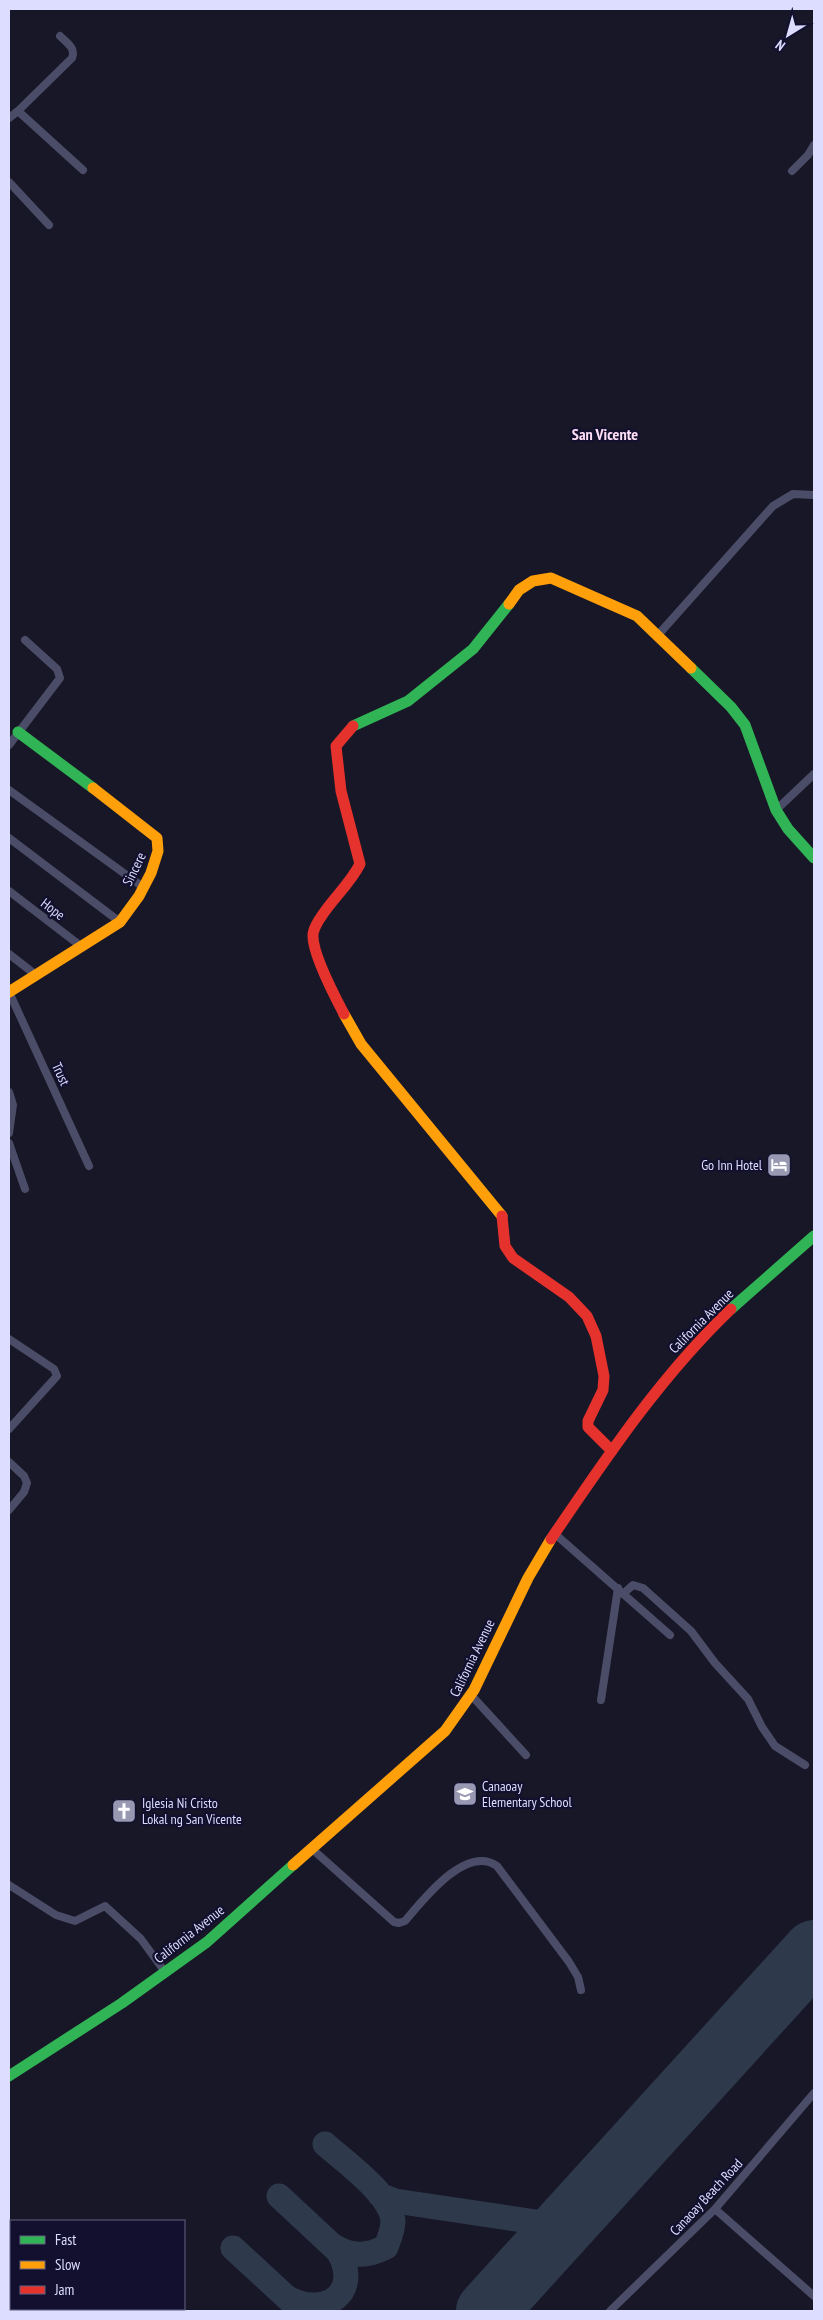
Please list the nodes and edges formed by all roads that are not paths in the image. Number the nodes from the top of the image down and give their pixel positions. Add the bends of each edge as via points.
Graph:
1 (60, 36) dead end
2 (18, 111) junction
3 (9, 118) edge
4 (814, 145) edge
5 (83, 170) dead end
6 (792, 171) dead end
7 (9, 182) edge
8 (49, 225) dead end
9 (814, 495) edge
10 (658, 635) junction
11 (25, 640) dead end
12 (18, 732) junction
13 (9, 745) edge
14 (814, 774) edge
15 (9, 790) edge
16 (776, 810) junction
17 (9, 838) edge
18 (814, 858) edge
19 (143, 886) junction
20 (9, 891) edge
21 (120, 922) junction
22 (82, 946) junction
23 (9, 954) edge
24 (36, 975) junction
25 (9, 992) edge
26 (9, 1092) edge
27 (9, 1133) edge
28 (9, 1143) edge
29 (10, 1153) edge
30 (89, 1166) dead end
31 (25, 1188) dead end
32 (814, 1236) edge
33 (10, 1342) edge
34 (9, 1429) edge
35 (612, 1451) junction
36 (9, 1462) edge
37 (9, 1510) edge
38 (555, 1534) junction
39 (621, 1591) junction
40 (670, 1635) dead end
41 (472, 1696) junction
42 (601, 1700) dead end
43 (526, 1755) dead end
44 (806, 1765) dead end
45 (311, 1848) junction
46 (9, 1885) edge
47 (164, 1972) junction
48 (581, 1990) dead end
49 (9, 2076) edge
50 (814, 2093) edge
51 (715, 2209) junction
52 (814, 2296) edge
53 (610, 2311) edge

1 - 2 street via 72,48 72,58
2 - 3 street
2 - 5 street
4 - 6 street
7 - 8 street
9 - 10 street via 793,494 773,506
10 - 16 street via 737,713 748,732
10 - 35 street via 637,616 561,582 551,578 533,581 519,590 473,649 408,702 352,727 336,746 342,798 360,864 320,918 313,934 332,992 347,1023 360,1044 502,1215 505,1246 513,1258 568,1296 587,1316 596,1336 604,1376 603,1390 588,1427
11 - 12 street via 57,669 60,678
12 - 13 street
12 - 19 street, Sincere via 158,838 159,855
14 - 16 street
15 - 19 street
16 - 18 street
17 - 21 street
19 - 21 street, Sincere
20 - 22 street, Hope
21 - 22 street, Sincere
22 - 24 street, Sincere
23 - 24 street
24 - 25 street, Sincere
25 - 30 street, Trust
26 - 27 street via 14,1106
28 - 29 street
29 - 31 street
32 - 35 street, California Avenue via 684,1357
33 - 34 street via 54,1369 57,1376
35 - 38 street, California Avenue
36 - 37 street via 27,1483
38 - 39 street
38 - 41 street, California Avenue via 527,1580
39 - 40 street
39 - 42 street
39 - 44 street via 633,1585 644,1588 691,1631 748,1700 775,1746
41 - 43 street
41 - 45 street, California Avenue via 431,1745
45 - 47 street, California Avenue via 207,1942
45 - 48 street via 399,1923 405,1921 446,1877 473,1862 491,1862 569,1962
46 - 47 street via 56,1915 75,1922 103,1906 141,1939
47 - 49 street, California Avenue
50 - 51 street, Canaoay Beach Road
51 - 52 street
51 - 53 street, Canaoay Beach Road

